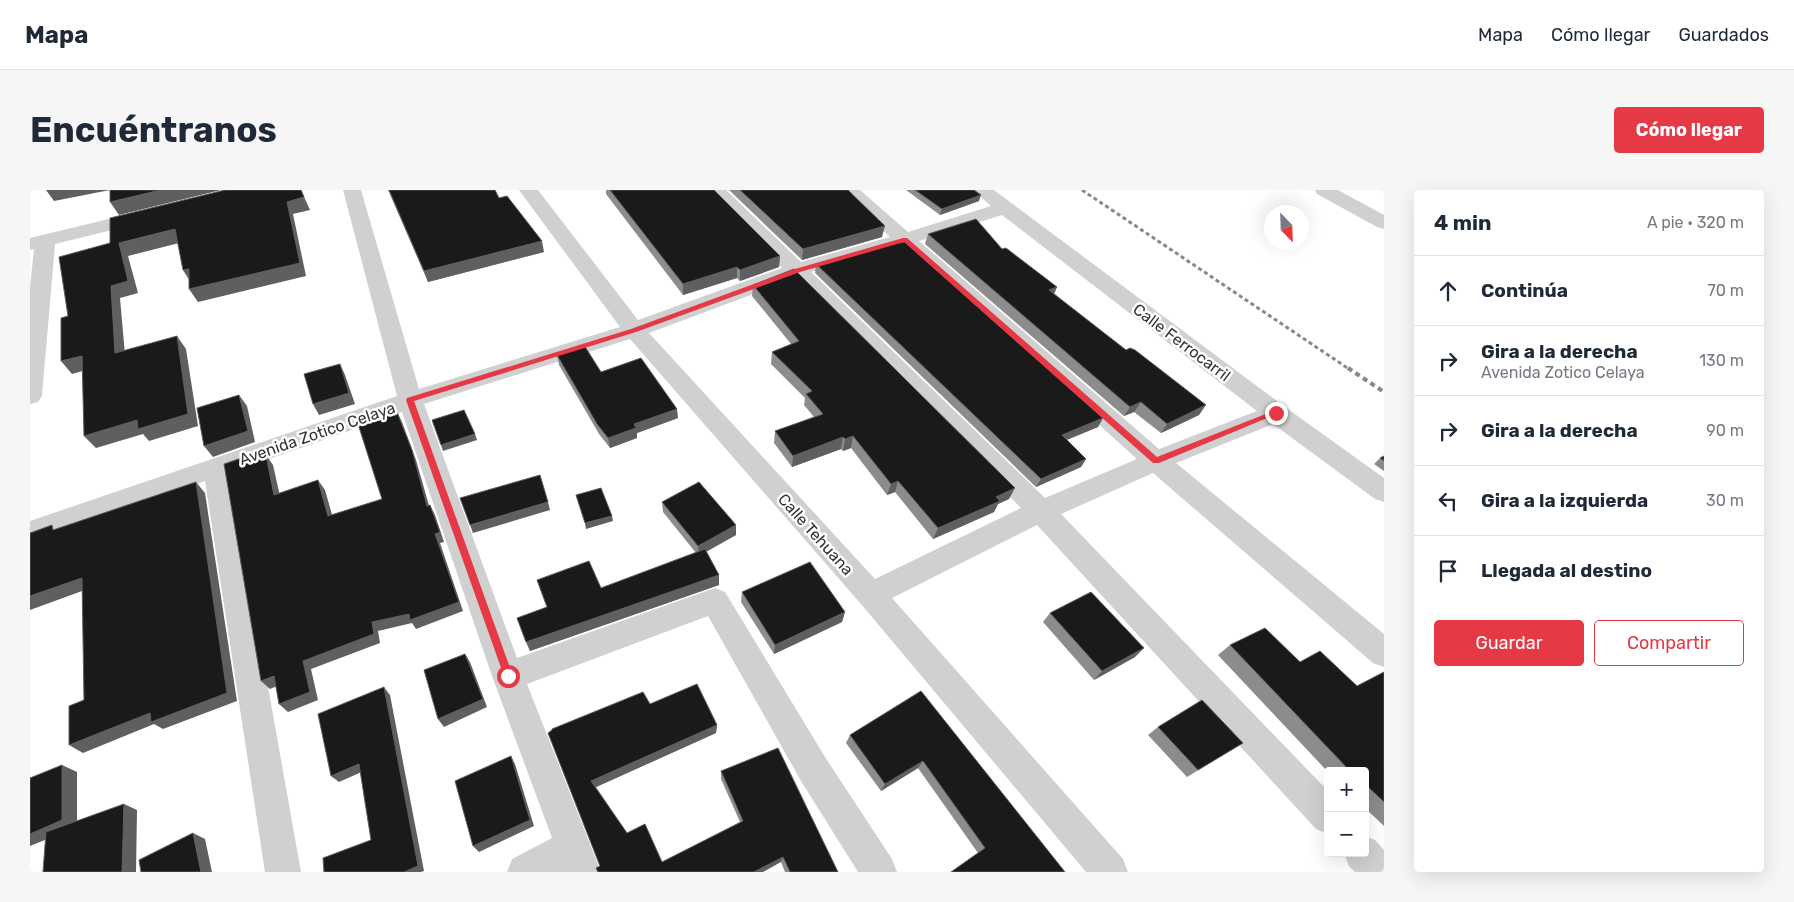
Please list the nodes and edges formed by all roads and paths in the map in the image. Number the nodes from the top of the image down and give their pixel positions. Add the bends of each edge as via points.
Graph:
1 (352, 190) edge
2 (528, 190) edge
3 (715, 190) edge
4 (849, 190) edge
5 (982, 190) edge
6 (1324, 190) edge
7 (1004, 208) junction
8 (164, 212) edge
9 (1384, 223) edge
10 (905, 239) junction
11 (38, 242) edge
12 (797, 270) junction
13 (634, 330) junction
14 (30, 396) edge
15 (410, 400) junction
16 (1276, 413) junction
17 (1156, 461) junction
18 (216, 468) junction
19 (1384, 492) edge
20 (1041, 511) junction
21 (30, 532) edge
22 (871, 595) junction
23 (1384, 653) edge
24 (508, 676) junction
25 (1324, 813) edge
26 (1366, 857) edge
27 (579, 859) edge
28 (283, 872) edge
29 (525, 872) edge
30 (878, 872) edge
31 (1110, 872) edge
32 (1379, 872) edge

1 - 15 street
2 - 13 street, Calle Tehuana
3 - 12 street
4 - 10 street
5 - 7 street, Calle Ferrocarril
6 - 9 street
7 - 10 street, Avenida Zotico Celaya
7 - 16 street, Calle Ferrocarril
8 - 11 street
10 - 12 street, Avenida Zotico Celaya
10 - 17 street
11 - 14 street
12 - 13 street, Avenida Zotico Celaya
12 - 20 street
13 - 15 street, Avenida Zotico Celaya
13 - 22 street, Calle Tehuana
15 - 18 street, Avenida Zotico Celaya
15 - 24 street
16 - 17 street
16 - 19 street, Calle Ferrocarril
17 - 20 street
17 - 23 street
18 - 21 street, Avenida Zotico Celaya
18 - 28 street
20 - 22 street
20 - 25 street
22 - 31 street, Calle Tehuana
24 - 27 street
24 - 30 street via 715,601
26 - 32 street
27 - 29 street

